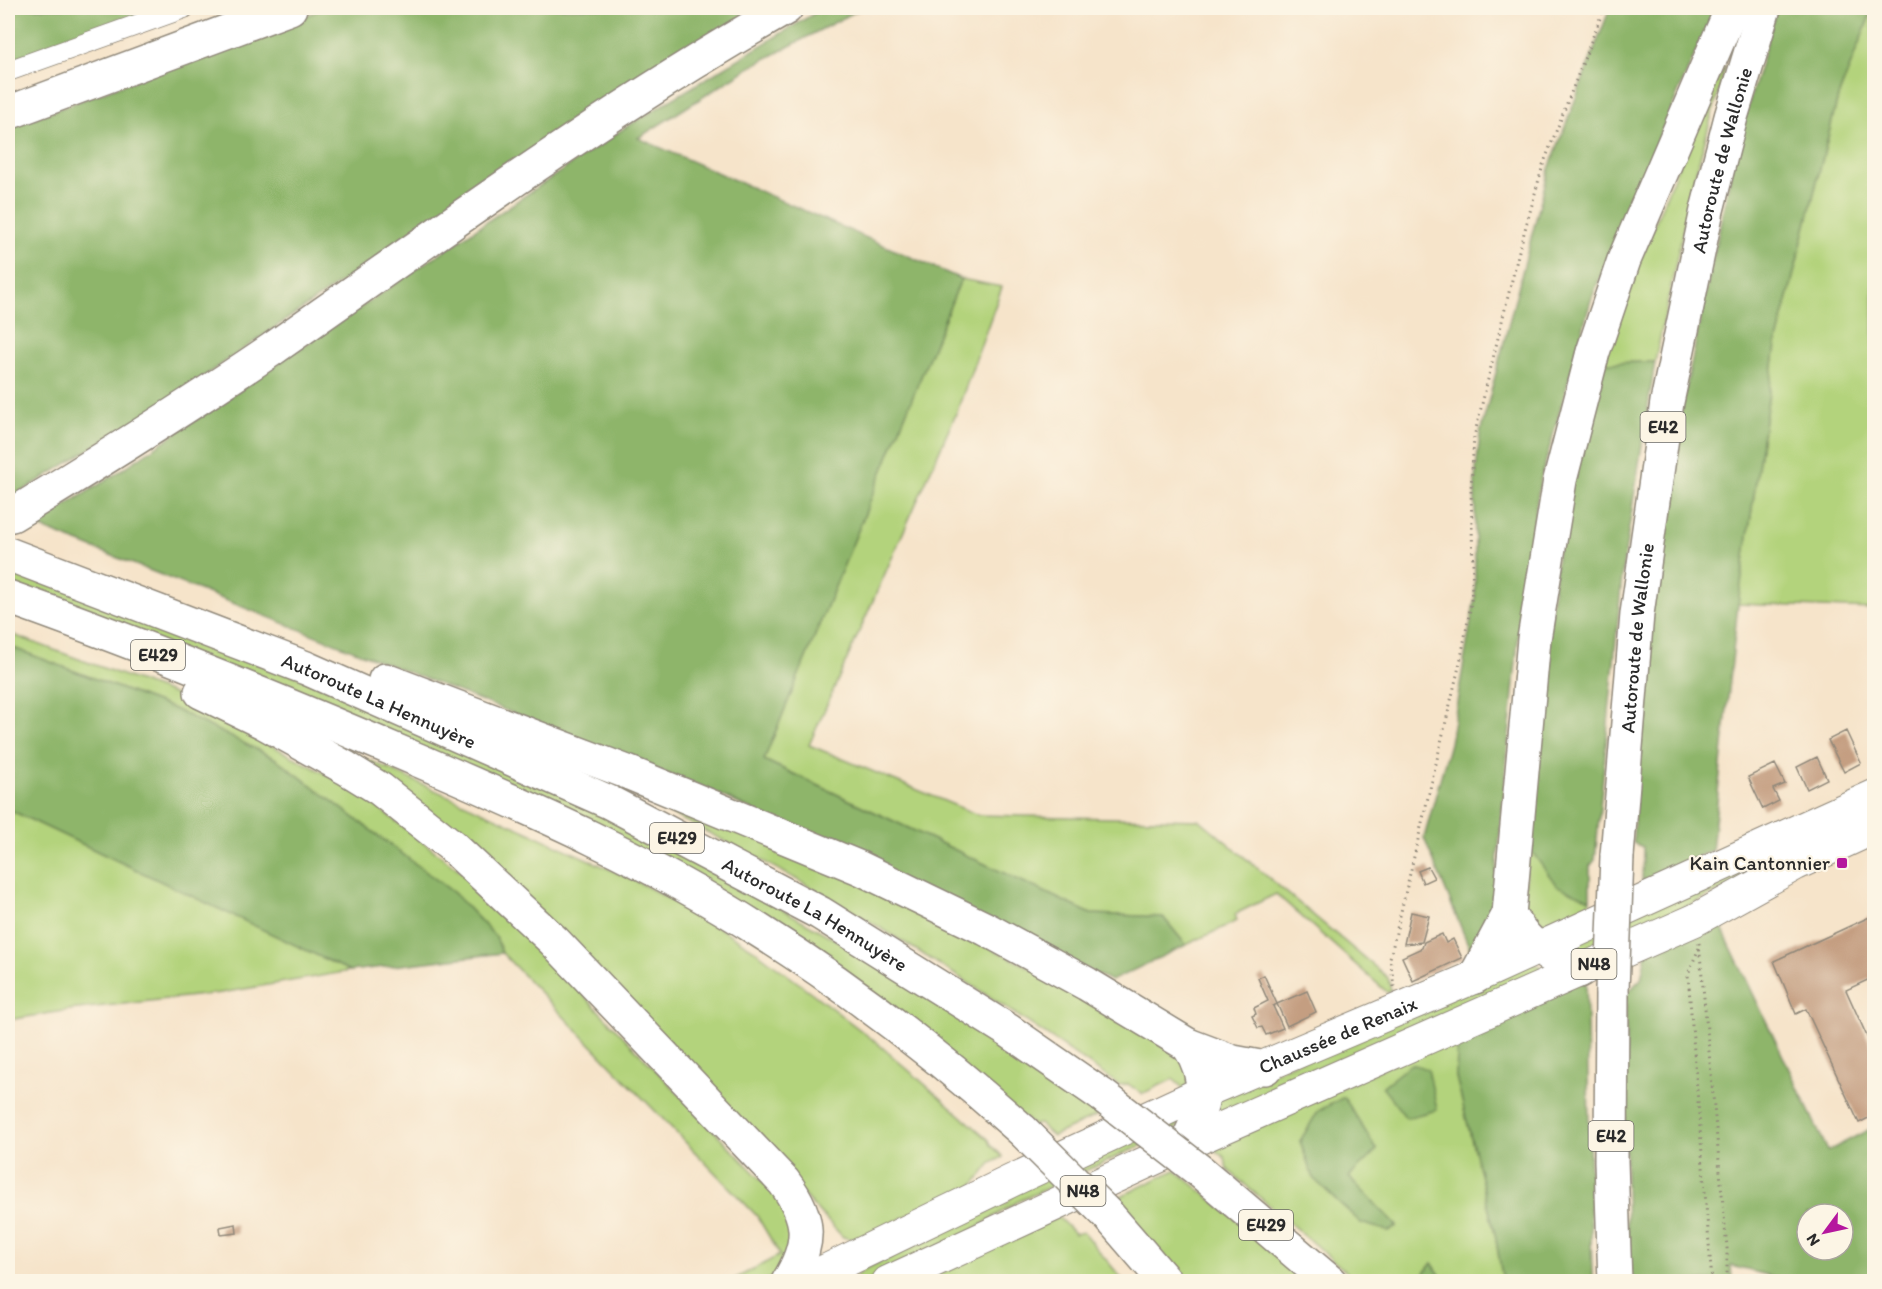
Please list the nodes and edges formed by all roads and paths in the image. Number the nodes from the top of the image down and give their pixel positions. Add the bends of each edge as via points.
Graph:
1 (184, 8) edge
2 (290, 8) edge
3 (786, 8) edge
4 (1604, 8) edge
5 (1732, 8) edge
6 (1764, 8) edge
7 (8, 70) edge
8 (8, 113) edge
9 (12, 515) dead end
10 (8, 554) edge
11 (16, 600) edge
12 (222, 635) junction
13 (1875, 796) edge
14 (1875, 828) edge
15 (1509, 914) junction
16 (1698, 933) junction
17 (1536, 949) junction
18 (1579, 971) junction
19 (1474, 977) junction
20 (1398, 1011) junction
21 (1188, 1045) junction
22 (1265, 1068) junction
23 (1203, 1092) junction
24 (1194, 1158) junction
25 (788, 1281) edge
26 (802, 1281) edge
27 (888, 1281) edge
28 (1166, 1281) edge
29 (1330, 1281) edge
30 (1615, 1281) edge
31 (1712, 1281) edge
32 (1727, 1281) edge

1 - 7 street
2 - 8 highway
3 - 9 highway via 649,89 150,430
4 - 20 path via 1543,165 1474,437 1471,604 1390,957
5 - 15 highway via 1624,260 1593,352 1560,480 1534,639
6 - 30 highway, Autoroute de Wallonie / E42, bridge via 1709,200 1667,402 1636,614 1611,990
10 - 12 highway, Autoroute La Hennuyère / E429
11 - 25 highway via 73,640 163,674 304,744 381,789 459,853 554,941 798,1200 805,1220 806,1244 801,1262
11 - 28 highway, Autoroute La Hennuyère / E429, bridge via 303,710 572,829 758,929 915,1040 1023,1131 1108,1215
12 - 21 highway via 278,639 770,829 986,929
12 - 24 highway, Autoroute La Hennuyère / E429, bridge via 609,802 820,913 1009,1031
13 - 17 main road, Chaussée de Renaix / N48
14 - 16 main road, Chaussée de Renaix / N48 via 1796,864
15 - 17 highway
15 - 19 highway
16 - 18 main road, Chaussée de Renaix / N48
16 - 31 path via 1688,974
16 - 32 path
17 - 18 highway
17 - 19 main road, Chaussée de Renaix / N48
18 - 24 main road, Chaussée de Renaix / N48
19 - 20 main road, Chaussée de Renaix / N48
20 - 22 main road, Chaussée de Renaix / N48
21 - 22 highway via 1233,1062
21 - 23 highway via 1199,1062
22 - 23 main road, Chaussée de Renaix / N48
23 - 24 highway
23 - 26 main road, Chaussée de Renaix / N48
24 - 27 main road, Chaussée de Renaix / N48
24 - 29 highway, Autoroute La Hennuyère / E429

